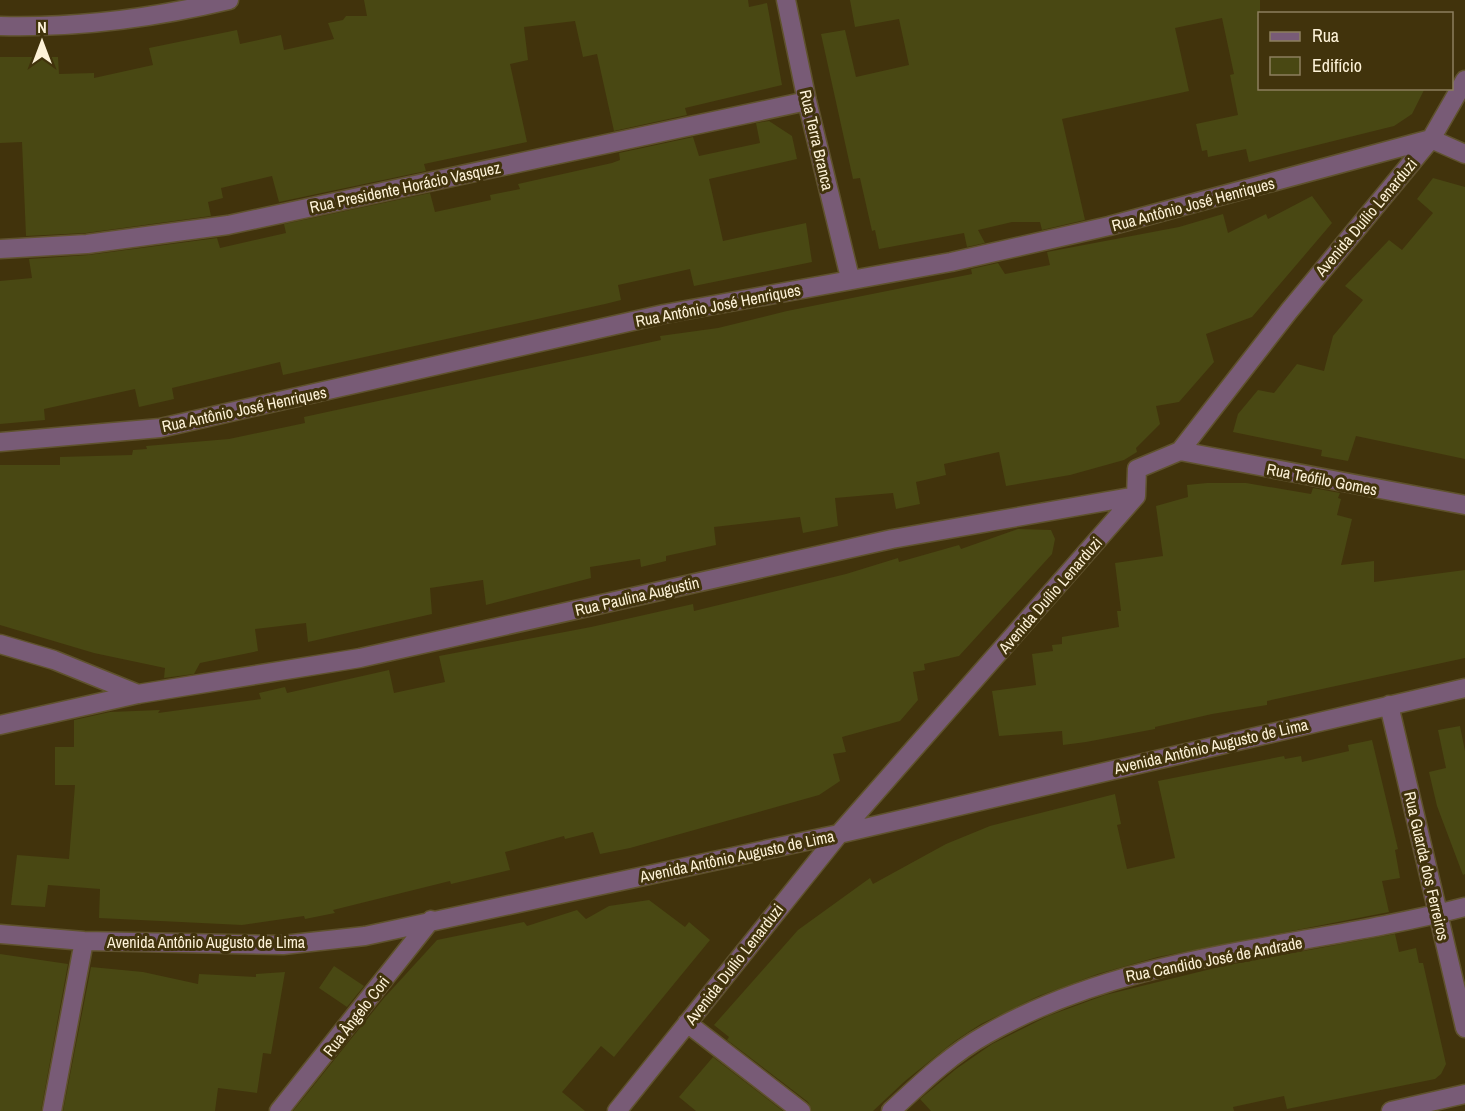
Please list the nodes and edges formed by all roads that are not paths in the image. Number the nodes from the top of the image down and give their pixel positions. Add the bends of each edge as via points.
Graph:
1 (229, 0) edge
2 (786, 0) edge
3 (168, 7) edge
4 (0, 26) edge
5 (1465, 80) edge
6 (807, 101) junction
7 (1431, 139) junction
8 (1465, 154) edge
9 (0, 249) edge
10 (850, 278) junction
11 (0, 442) edge
12 (1180, 451) junction
13 (1136, 496) junction
14 (1465, 505) edge
15 (0, 644) edge
16 (1465, 688) edge
17 (138, 694) junction
18 (1389, 705) junction
19 (0, 725) edge
20 (839, 834) junction
21 (1465, 907) edge
22 (1439, 914) junction
23 (431, 920) junction
24 (0, 934) edge
25 (84, 941) junction
26 (687, 1023) junction
27 (1465, 1028) edge
28 (1465, 1094) edge
29 (52, 1111) edge
30 (279, 1111) edge
31 (617, 1111) edge
32 (801, 1111) edge
33 (891, 1111) edge
34 (1391, 1111) edge

1 - 3 street
2 - 6 street, Rua Terra Branca
3 - 4 street via 35,27
5 - 7 street, Avenida Duílio Lenarduzi
6 - 9 street, Rua Presidente Horácio Vasquez via 228,225 87,244
6 - 10 street, Rua Terra Branca
7 - 8 street
7 - 10 street, Rua Antônio José Henriques via 1109,226 951,262
7 - 12 street, Avenida Duílio Lenarduzi
10 - 11 street, Rua Antônio José Henriques via 664,314 160,428
12 - 13 street, Avenida Duílio Lenarduzi via 1137,469
12 - 14 street, Rua Teófilo Gomes
13 - 17 street, Rua Paulina Augustin via 892,539 360,658
13 - 20 street, Avenida Duílio Lenarduzi
15 - 17 street via 54,660
16 - 18 street, Avenida Antônio Augusto de Lima
17 - 19 street, Rua Paulina Augustin
18 - 20 street, Avenida Antônio Augusto de Lima
18 - 22 street, Rua Guarda dos Ferreiros
20 - 23 street, Avenida Antônio Augusto de Lima
20 - 26 street, Avenida Duílio Lenarduzi
21 - 22 street, Rua Candido José de Andrade
22 - 27 street, Rua Guarda dos Ferreiros
22 - 33 street, Rua Candido José de Andrade via 1184,962 1084,989 987,1034 924,1080
23 - 25 street, Avenida Antônio Augusto de Lima via 365,936 283,945
23 - 30 street, Rua Ângelo Cori
24 - 25 street, Avenida Antônio Augusto de Lima
25 - 29 street
26 - 31 street, Avenida Duílio Lenarduzi
26 - 32 street
28 - 34 street

